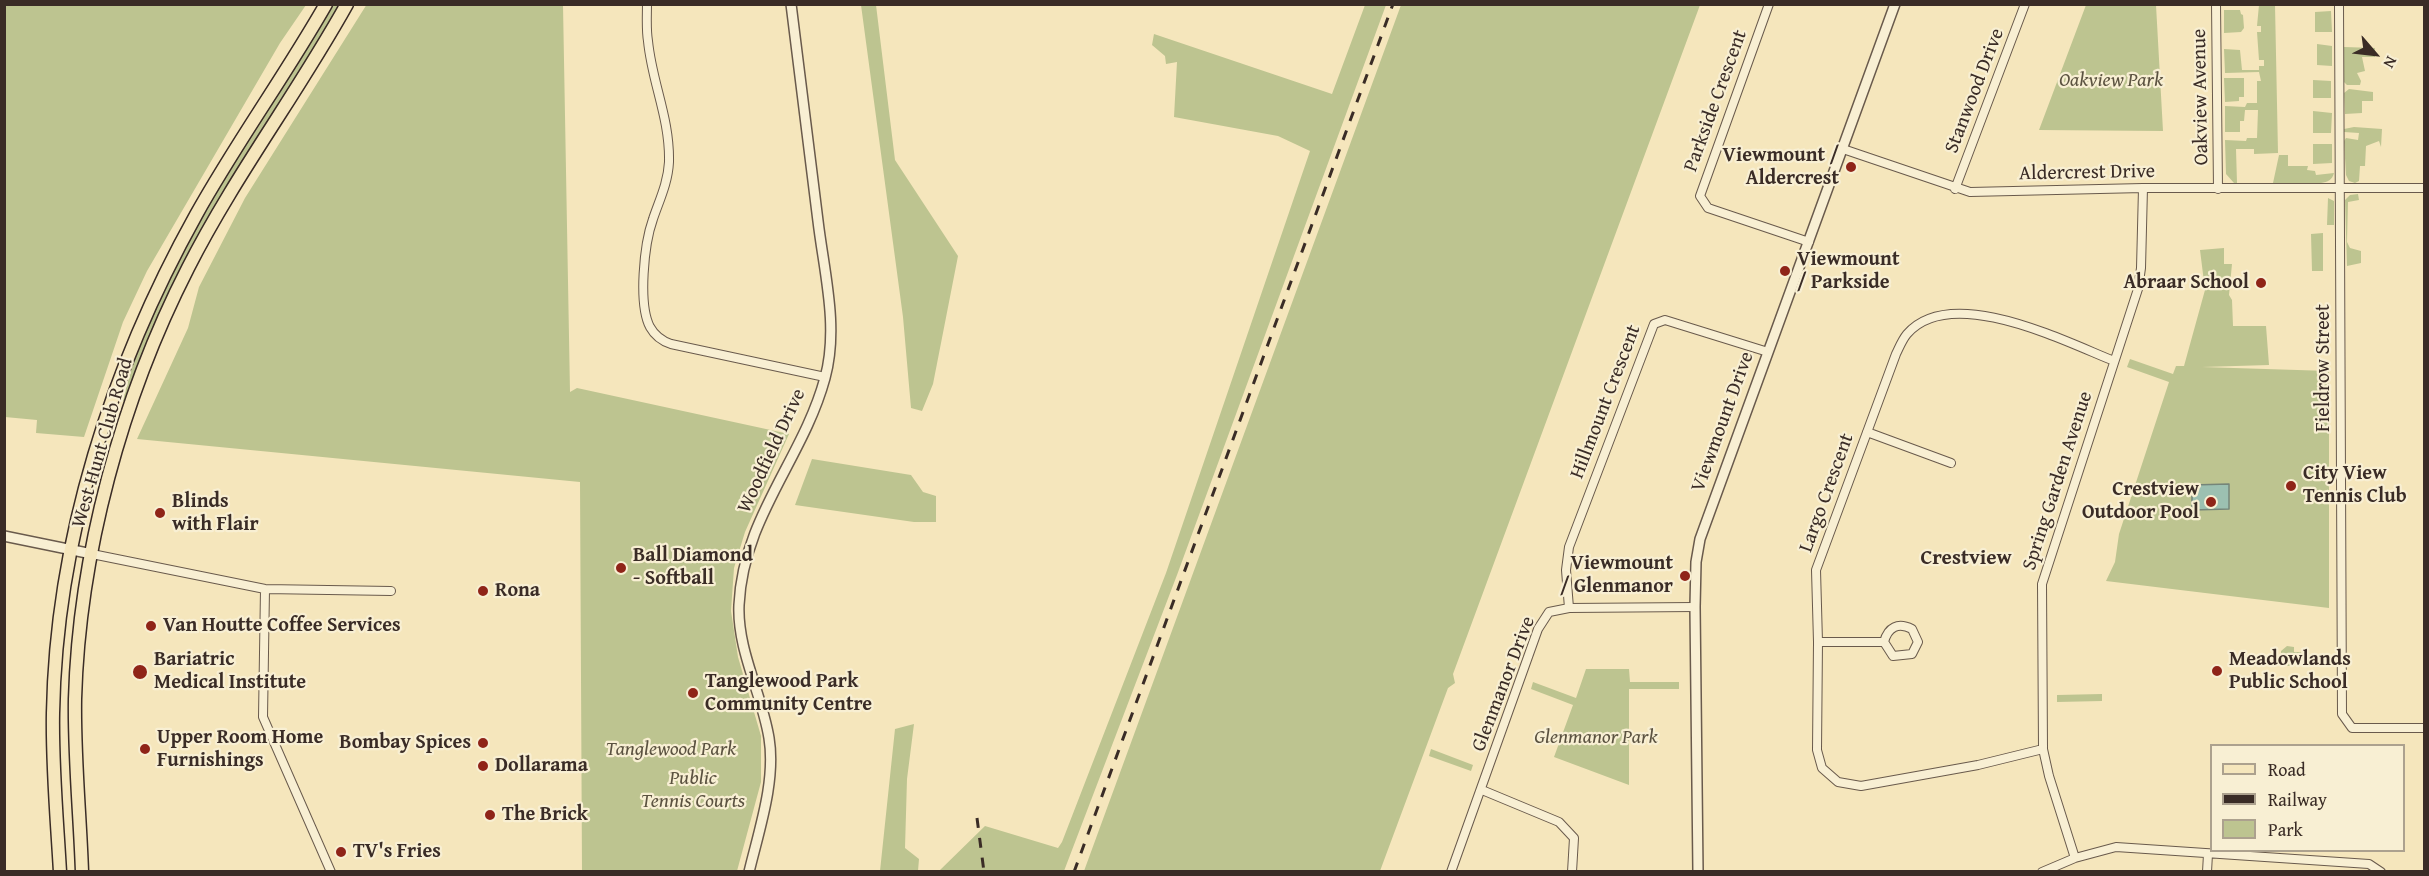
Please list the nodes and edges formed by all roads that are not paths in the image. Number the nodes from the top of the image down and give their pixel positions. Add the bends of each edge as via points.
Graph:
1 (326, 4) edge
2 (347, 4) edge
3 (646, 4) edge
4 (791, 4) edge
5 (1769, 4) edge
6 (1895, 4) edge
7 (2025, 4) edge
8 (2217, 4) edge
9 (2339, 4) edge
10 (1843, 149) junction
11 (2143, 188) junction
12 (2339, 188) junction
13 (2424, 188) edge
14 (1955, 189) junction
15 (2218, 189) junction
16 (1809, 242) junction
17 (1768, 352) junction
18 (2114, 361) junction
19 (825, 377) junction
20 (1867, 432) junction
21 (1951, 463) dead end
22 (4, 536) edge
23 (72, 550) junction
24 (92, 554) junction
25 (265, 590) junction
26 (392, 591) dead end
27 (1695, 607) junction
28 (1569, 608) junction
29 (1818, 642) junction
30 (1884, 642) junction
31 (2424, 728) edge
32 (2043, 749) junction
33 (1482, 790) junction
34 (2208, 854) junction
35 (2075, 858) junction
36 (2322, 867) edge
37 (60, 872) edge
38 (82, 872) edge
39 (331, 872) edge
40 (749, 872) edge
41 (1451, 872) edge
42 (1572, 872) edge
43 (1698, 872) edge
44 (2042, 872) edge
45 (2207, 872) edge
46 (2381, 872) edge

1 - 23 main road, West Hunt Club Road via 207,195 162,279 106,417
2 - 24 main road, West Hunt Club Road via 187,270 136,387
3 - 19 street via 648,42 667,122 669,165 645,258 645,310 650,328 671,344
4 - 19 street, Woodfield Drive via 831,324
5 - 16 street, Parkside Crescent via 1700,196 1708,208
6 - 10 street, Viewmount Drive
7 - 14 street, Stanwood Drive
8 - 15 street, Oakview Avenue
9 - 12 street, Fieldrow Street
10 - 14 street, Aldercrest Drive
10 - 16 street, Viewmount Drive
11 - 14 street, Aldercrest Drive via 1970,192
11 - 15 street, Aldercrest Drive
11 - 18 street, Spring Garden Avenue via 2138,289
12 - 13 street, Aldercrest Drive
12 - 15 street, Aldercrest Drive
12 - 31 street, Fieldrow Street via 2342,714 2352,728
16 - 17 street, Viewmount Drive
17 - 27 street, Viewmount Drive via 1701,534 1695,562
17 - 28 street, Hillmount Crescent via 1665,320 1654,324 1569,547
18 - 20 street, Largo Crescent via 2011,321 1970,314 1940,316 1907,334
18 - 32 street, Spring Garden Avenue via 2042,584
19 - 40 street, Woodfield Drive via 814,410 756,526 744,561 739,607 742,634 770,740 765,800
20 - 21 street
20 - 29 street, Largo Crescent via 1816,570
22 - 23 street
23 - 24 street
23 - 37 main road, West Hunt Club Road via 53,711
24 - 25 street
24 - 38 main road, West Hunt Club Road via 75,700
25 - 26 street
25 - 39 street via 263,717
27 - 28 street, Glenmanor Drive
27 - 43 street, Viewmount Drive
28 - 33 street, Glenmanor Drive via 1549,612 1538,629
29 - 30 street
29 - 32 street, Largo Crescent via 1817,750 1822,768 1838,782 1861,786
30 - 30 street via 1893,656 1900,657 1912,654 1918,642 1912,629 1898,625 1891,628
32 - 35 street, Spring Garden Avenue
33 - 41 street, Glenmanor Drive
33 - 42 street via 1559,822 1574,838
34 - 35 street via 2115,847
34 - 36 street
34 - 45 street
35 - 44 street
36 - 46 street via 2369,864

